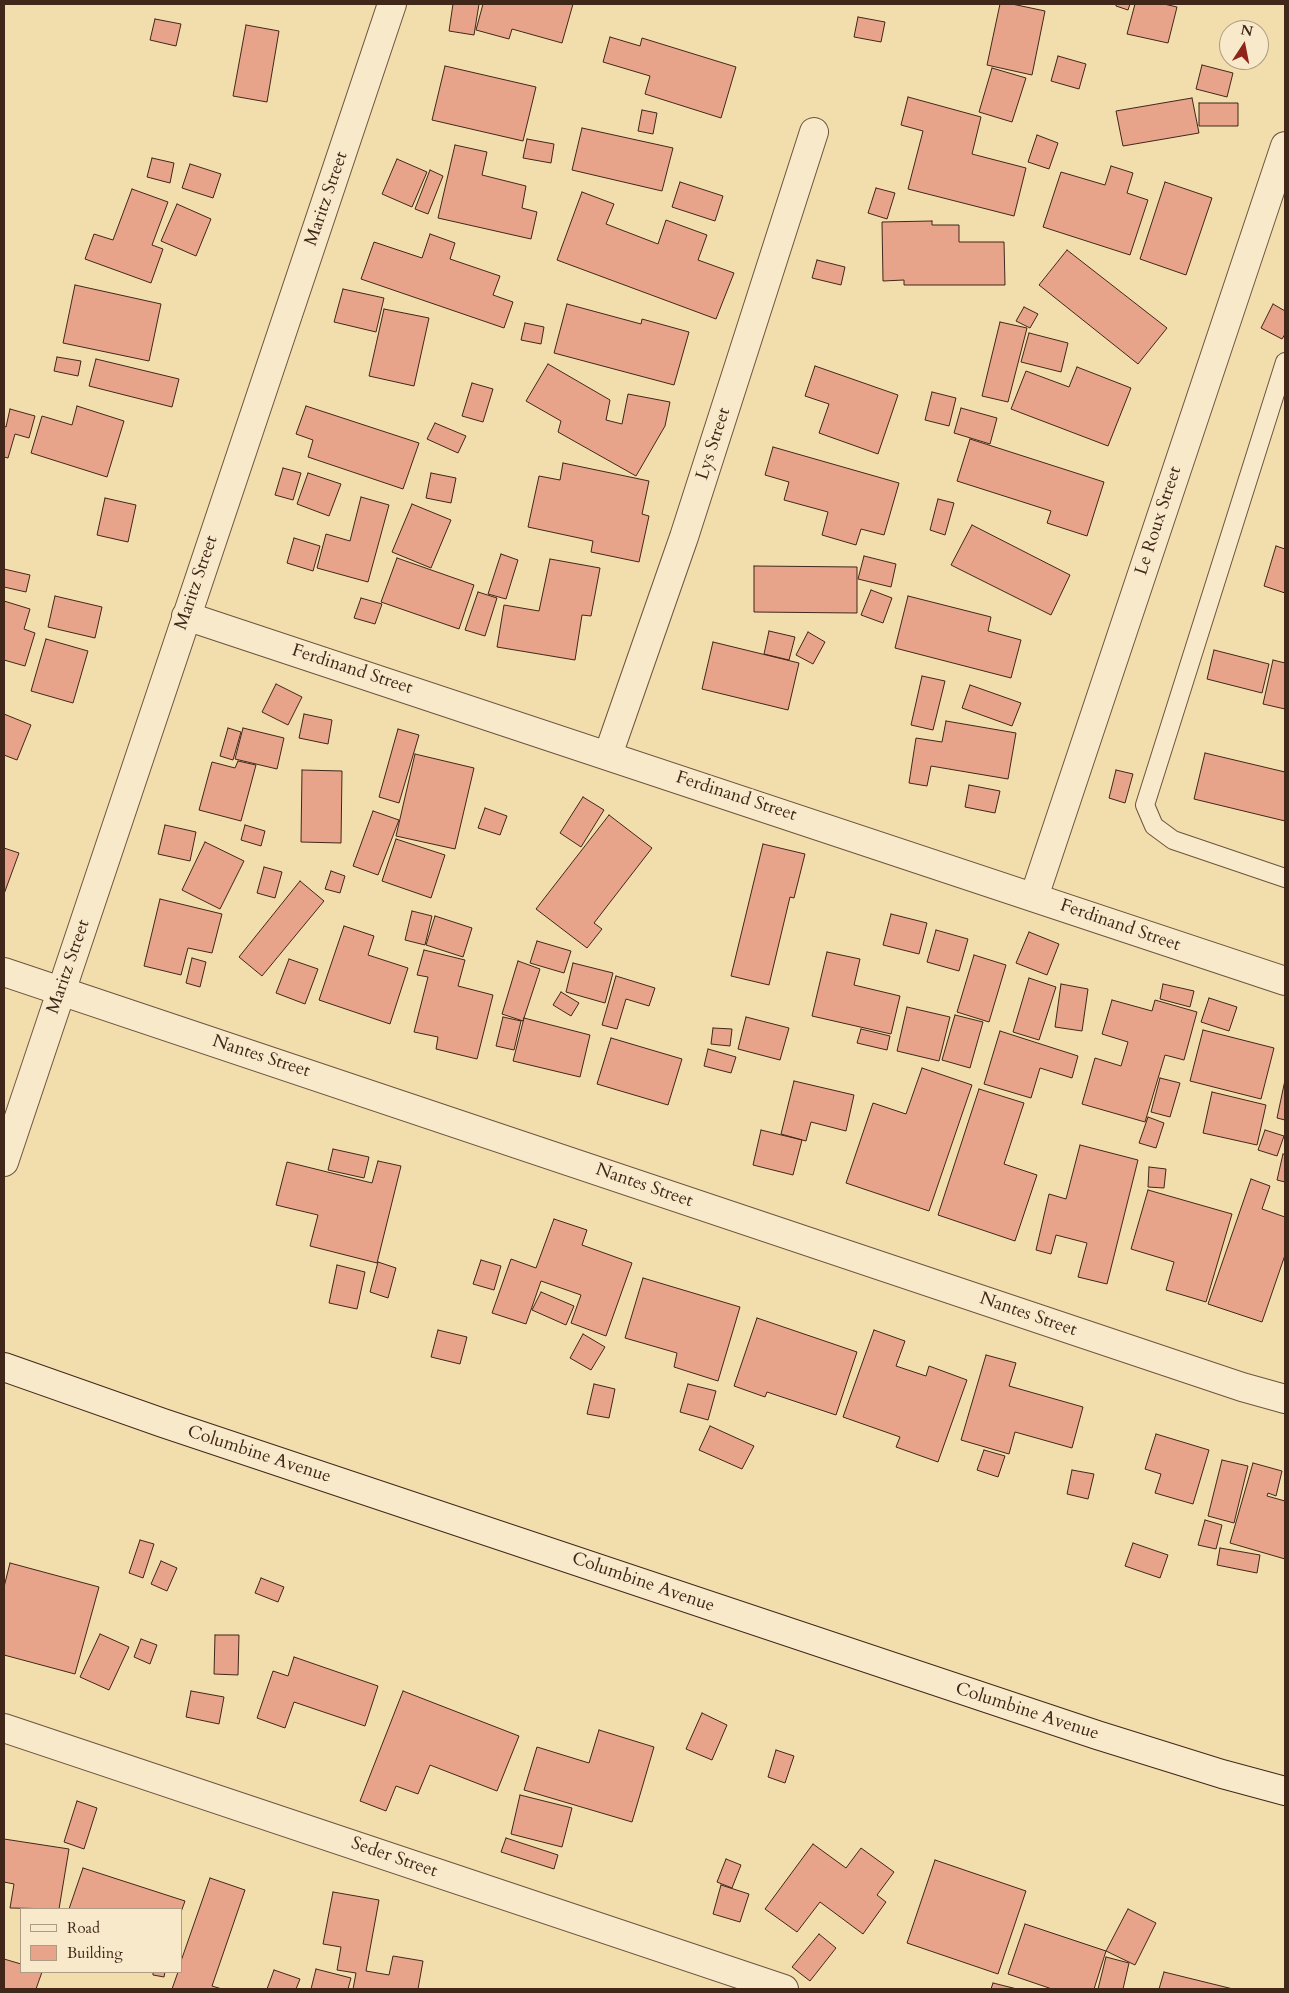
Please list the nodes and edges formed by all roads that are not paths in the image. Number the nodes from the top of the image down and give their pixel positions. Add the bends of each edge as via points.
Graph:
1 (392, 4) edge
2 (814, 132) dead end
3 (1285, 146) edge
4 (1285, 362) edge
5 (186, 616) junction
6 (608, 755) junction
7 (1285, 878) edge
8 (1034, 897) junction
9 (4, 972) edge
10 (1285, 981) edge
11 (61, 991) junction
12 (4, 1162) edge
13 (4, 1367) edge
14 (1285, 1399) edge
15 (4, 1728) edge
16 (1285, 1791) edge
17 (784, 1989) edge

1 - 5 street, Maritz Street
2 - 6 street, Lys Street via 684,537
3 - 8 street, Le Roux Street
4 - 7 lane via 1146,805 1154,826 1173,840
5 - 6 street, Ferdinand Street
5 - 11 street, Maritz Street
6 - 8 street, Ferdinand Street
8 - 10 street, Ferdinand Street
9 - 11 street, Nantes Street
11 - 12 street, Maritz Street
11 - 14 street, Nantes Street
13 - 16 street, Columbine Avenue via 1097,1735
15 - 17 street, Seder Street

